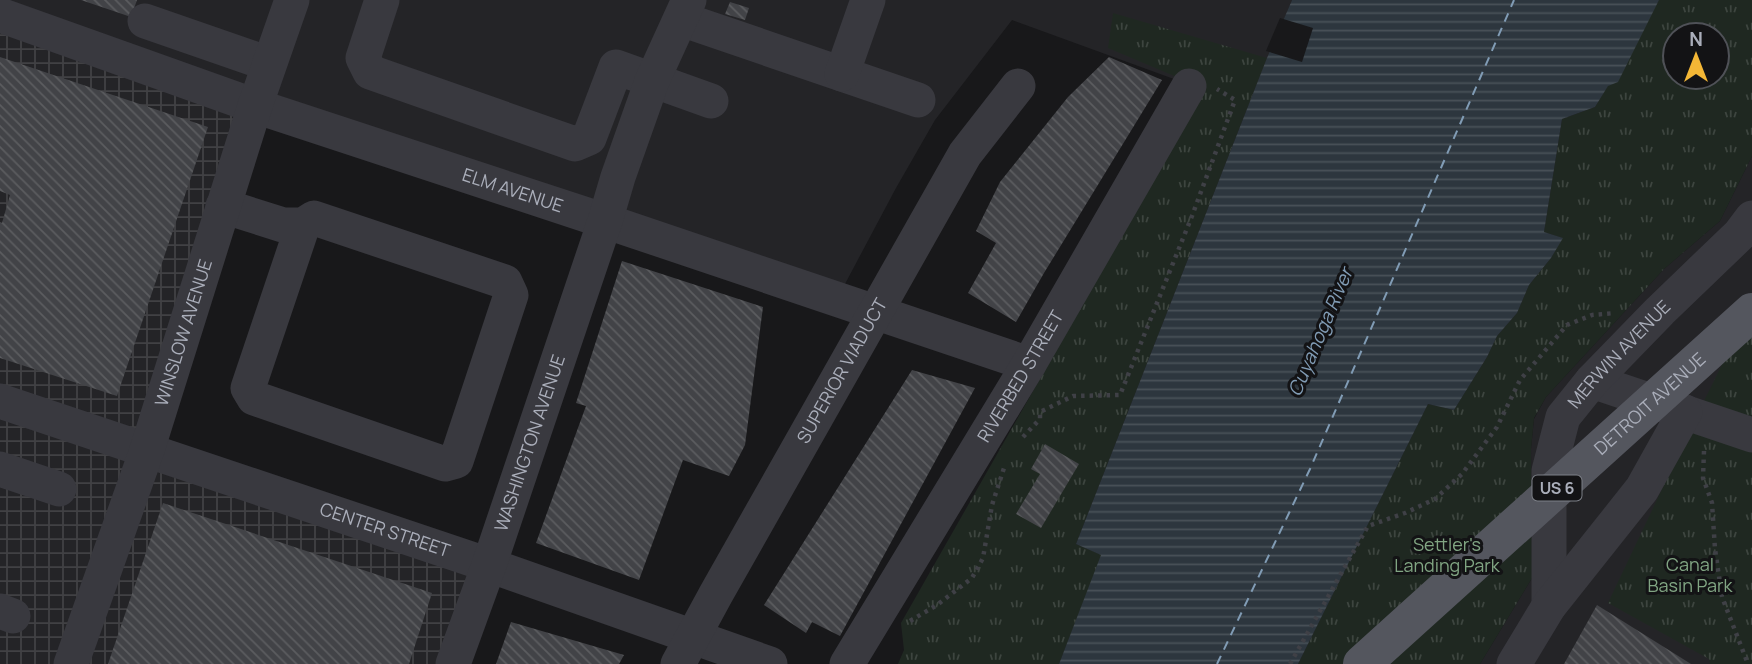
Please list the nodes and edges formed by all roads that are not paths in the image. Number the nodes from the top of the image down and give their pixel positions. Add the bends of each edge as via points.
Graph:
1 (292, 0) edge
2 (382, 0) edge
3 (868, 0) edge
4 (685, 10) edge
5 (0, 15) edge
6 (145, 22) dead end
7 (204, 41) junction
8 (270, 64) junction
9 (842, 74) junction
10 (652, 80) junction
11 (190, 82) junction
12 (1017, 86) dead end
13 (1189, 86) road end
14 (918, 100) dead end
15 (711, 101) dead end
16 (255, 106) junction
17 (226, 198) junction
18 (1752, 218) edge
19 (605, 221) junction
20 (303, 225) junction
21 (1752, 312) edge
22 (1029, 364) junction
23 (1592, 381) junction
24 (1, 406) edge
25 (1685, 412) junction
26 (1752, 435) edge
27 (147, 450) junction
28 (0, 469) edge
29 (59, 489) dead end
30 (489, 565) junction
31 (1549, 606) junction
32 (71, 664) edge
33 (453, 664) edge
34 (678, 664) edge
35 (769, 664) edge
36 (847, 664) edge
37 (1362, 664) edge
38 (1514, 664) edge

1 - 8 street, WINSLOW AVENUE
2 - 10 street via 363,58 370,72 576,144 589,138 616,67
3 - 9 street
4 - 9 street
4 - 10 street, WASHINGTON AVENUE
5 - 11 street, ELM AVENUE
6 - 7 street
7 - 8 street
7 - 11 street
8 - 16 street, WINSLOW AVENUE
9 - 14 street
10 - 15 street
10 - 19 street, WASHINGTON AVENUE
11 - 16 street, ELM AVENUE
12 - 34 street, SUPERIOR VIADUCT, bridge via 965,154
13 - 22 street, RIVERBED STREET
16 - 17 street, WINSLOW AVENUE
16 - 19 street, ELM AVENUE
17 - 20 street via 269,204
17 - 27 street, WINSLOW AVENUE
18 - 23 street, MERWIN AVENUE
19 - 22 street, ELM AVENUE
19 - 30 street, WASHINGTON AVENUE
20 - 20 street via 314,218 505,282 511,295 456,461 445,464 254,398 248,388
21 - 37 main road, DETROIT AVENUE / US 6, bridge
22 - 36 street, RIVERBED STREET
23 - 25 street
23 - 31 street, MERWIN AVENUE via 1563,417 1549,471
24 - 27 street, CENTER STREET
25 - 26 street
25 - 31 street via 1642,489
27 - 30 street, CENTER STREET
27 - 32 street, WINSLOW AVENUE
28 - 29 street
30 - 33 street, WASHINGTON AVENUE
30 - 35 street, CENTER STREET
31 - 38 street

